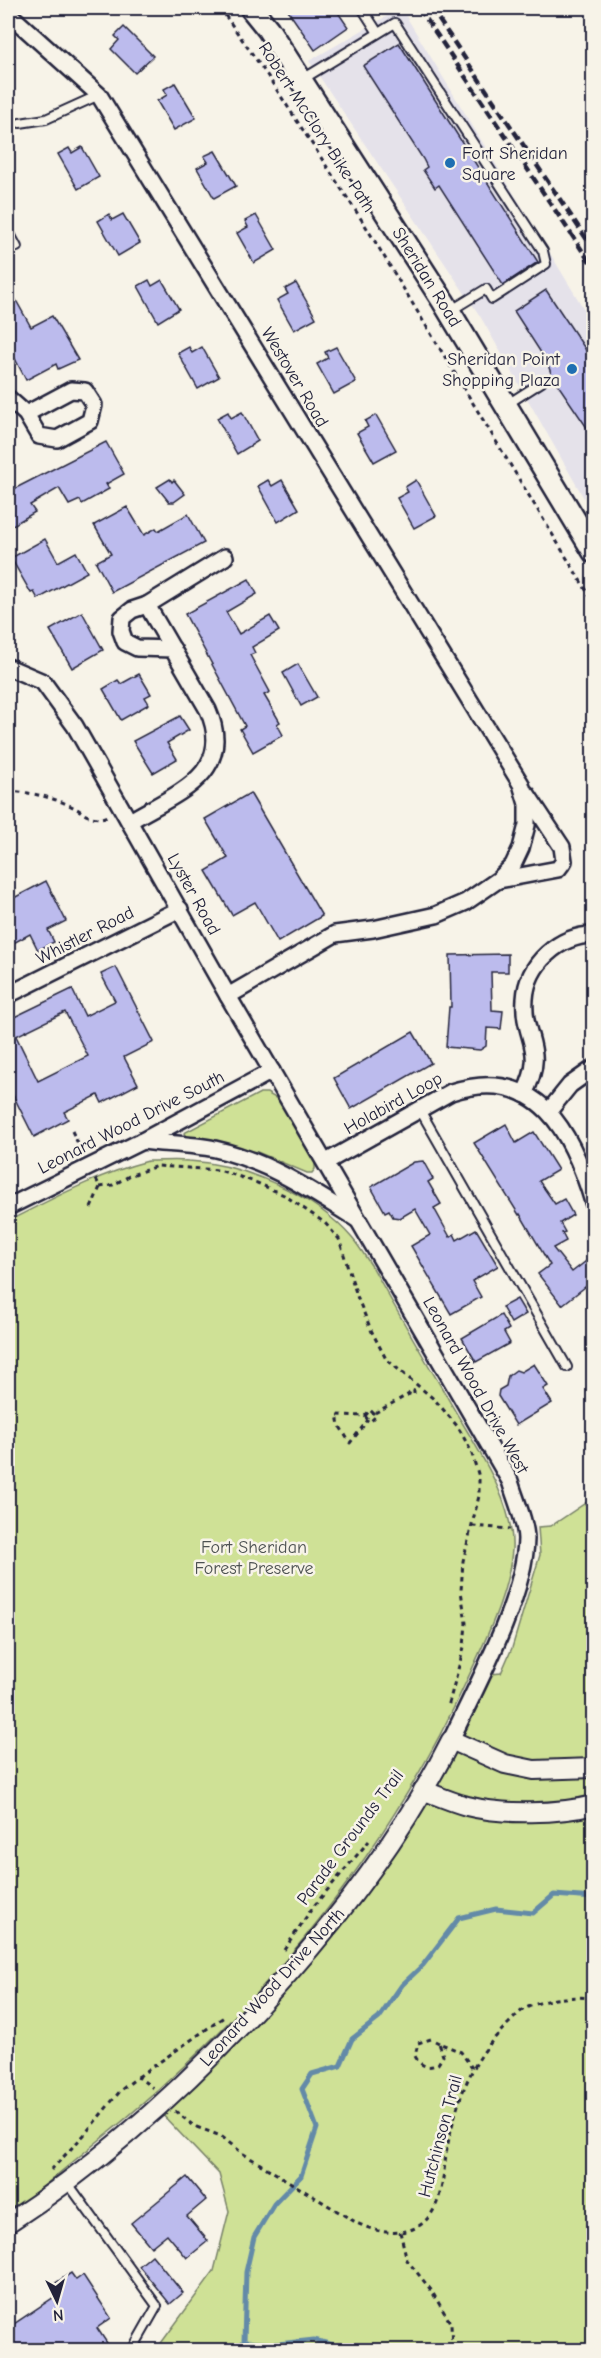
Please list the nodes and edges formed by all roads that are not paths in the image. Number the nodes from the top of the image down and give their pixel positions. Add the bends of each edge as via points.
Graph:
1 (251, 8) edge
2 (362, 8) edge
3 (8, 13) edge
4 (378, 33) junction
5 (301, 80) junction
6 (99, 95) junction
7 (20, 123) dead end
8 (8, 230) edge
9 (17, 247) dead end
10 (449, 312) junction
11 (542, 382) dead end
12 (8, 399) edge
13 (505, 405) junction
14 (26, 414) dead end
15 (590, 539) edge
16 (225, 557) dead end
17 (147, 605) junction
18 (172, 649) junction
19 (8, 667) edge
20 (521, 784) junction
21 (130, 820) junction
22 (498, 880) junction
23 (180, 909) junction
24 (594, 935) edge
25 (8, 995) edge
26 (228, 996) junction
27 (594, 1068) edge
28 (272, 1071) junction
29 (525, 1094) junction
30 (420, 1110) junction
31 (549, 1111) junction
32 (142, 1141) junction
33 (326, 1162) junction
34 (594, 1205) edge
35 (8, 1207) edge
36 (360, 1222) junction
37 (567, 1367) dead end
38 (451, 1740) junction
39 (594, 1768) edge
40 (423, 1791) junction
41 (594, 1805) edge
42 (67, 2181) junction
43 (8, 2223) edge
44 (132, 2350) edge

1 - 5 main road, Sheridan Road
2 - 4 lane
3 - 6 street, Westover Road
4 - 5 lane
4 - 10 lane via 395,24 543,251 546,264 492,299 486,289
5 - 10 main road, Sheridan Road
6 - 7 lane via 46,119
6 - 20 street, Westover Road
8 - 9 lane
10 - 13 main road, Sheridan Road
11 - 13 lane
12 - 14 street
13 - 15 main road, Sheridan Road
16 - 17 street
17 - 18 street
17 - 18 street via 122,618 125,642 137,648
18 - 21 street via 214,724 215,748 198,780
19 - 21 street, Lyster Road via 43,682 75,726
20 - 22 street, Westover Road via 528,825 513,865
20 - 22 street, Westover Road via 562,847 564,861 558,869
21 - 23 street, Lyster Road
22 - 26 street, Westover Road via 466,902 436,915 335,934
23 - 25 street, Whistler Road
23 - 26 street, Lyster Road
24 - 29 street via 584,935 550,950 536,965 527,985 524,999 535,1066
26 - 28 street, Lyster Road
27 - 31 street via 570,1085
28 - 32 street, Leonard Wood Drive South
28 - 33 street, Lyster Road
29 - 30 street, Holabird Loop via 505,1088 467,1087
29 - 31 street, Holabird Loop
30 - 33 street, Holabird Loop
30 - 37 lane
31 - 34 street, Holabird Loop via 574,1149
32 - 35 street, Leonard Wood Drive South
32 - 36 street via 214,1149 251,1160 291,1178
33 - 36 street, Leonard Wood Drive West
36 - 38 street, Leonard Wood Drive West via 510,1481 526,1538 523,1564 501,1632
38 - 39 street via 505,1764 534,1770
38 - 40 street, Leonard Wood Drive North
40 - 41 street via 497,1811
40 - 42 street, Leonard Wood Drive North via 398,1834 327,1930 251,2016 192,2077
42 - 43 street, Leonard Wood Drive North
42 - 44 lane via 156,2306

